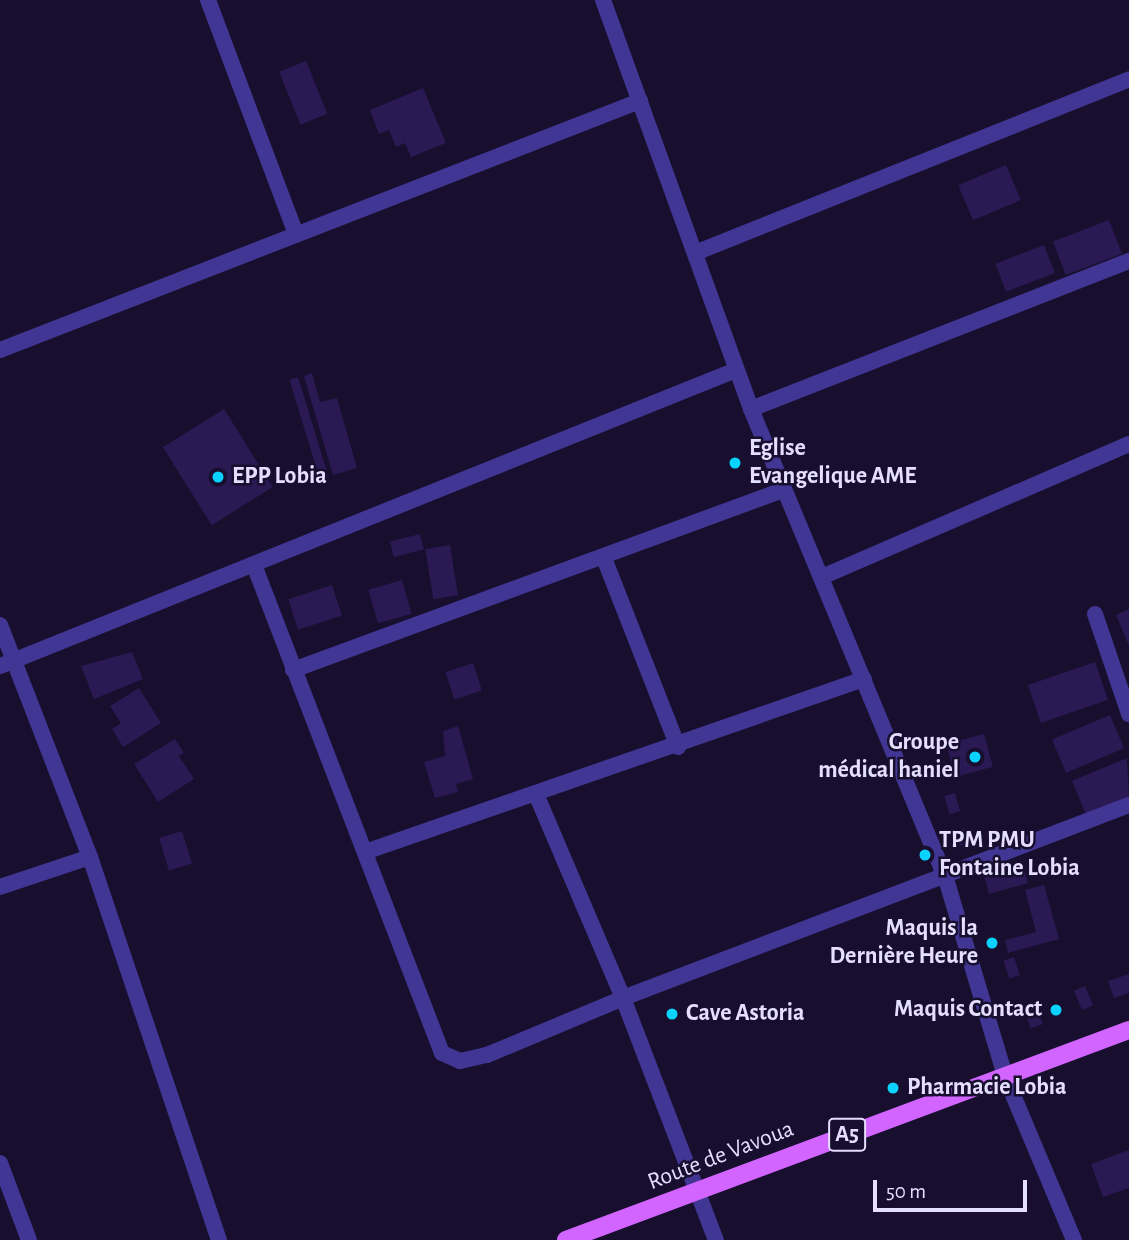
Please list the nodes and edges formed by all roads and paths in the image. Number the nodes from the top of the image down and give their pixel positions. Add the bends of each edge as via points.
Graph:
1 (208, 0) edge
2 (603, 0) edge
3 (1129, 79) edge
4 (640, 101) junction
5 (296, 234) junction
6 (695, 253) junction
7 (1129, 261) edge
8 (0, 350) edge
9 (736, 370) junction
10 (751, 410) junction
11 (1129, 444) edge
12 (783, 490) junction
13 (604, 558) junction
14 (254, 565) junction
15 (824, 576) junction
16 (1095, 614) dead end
17 (0, 625) edge
18 (7, 663) edge
19 (293, 670) junction
20 (864, 679) junction
21 (1129, 714) edge
22 (678, 747) junction
23 (537, 794) junction
24 (1129, 805) edge
25 (365, 852) junction
26 (90, 857) junction
27 (946, 879) junction
28 (0, 887) edge
29 (623, 998) junction
30 (1129, 1030) edge
31 (1005, 1076) junction
32 (0, 1163) edge
33 (698, 1191) junction
34 (29, 1240) edge
35 (219, 1240) edge
36 (566, 1240) edge
37 (716, 1240) edge
38 (1074, 1240) edge

1 - 5 street
2 - 4 street
3 - 6 street
4 - 5 street
4 - 6 street
5 - 8 street
6 - 9 street
7 - 10 street
9 - 10 street
9 - 14 street
10 - 12 street
11 - 15 street
12 - 13 street
12 - 15 street
13 - 19 street
13 - 22 street
14 - 18 street
14 - 19 street
15 - 20 street
16 - 21 street
17 - 18 street
18 - 26 street
19 - 25 street
20 - 22 street
20 - 27 street
22 - 23 street
23 - 25 street
23 - 29 street
24 - 27 street
25 - 29 street via 442,1053 460,1061 487,1055
26 - 28 street
26 - 35 street
27 - 29 street
27 - 31 street
29 - 33 street
30 - 31 main road, Route de Vavoua / A5
31 - 33 main road, Route de Vavoua / A5
31 - 38 street
32 - 34 street
33 - 36 main road, Route de Vavoua / A5
33 - 37 street

